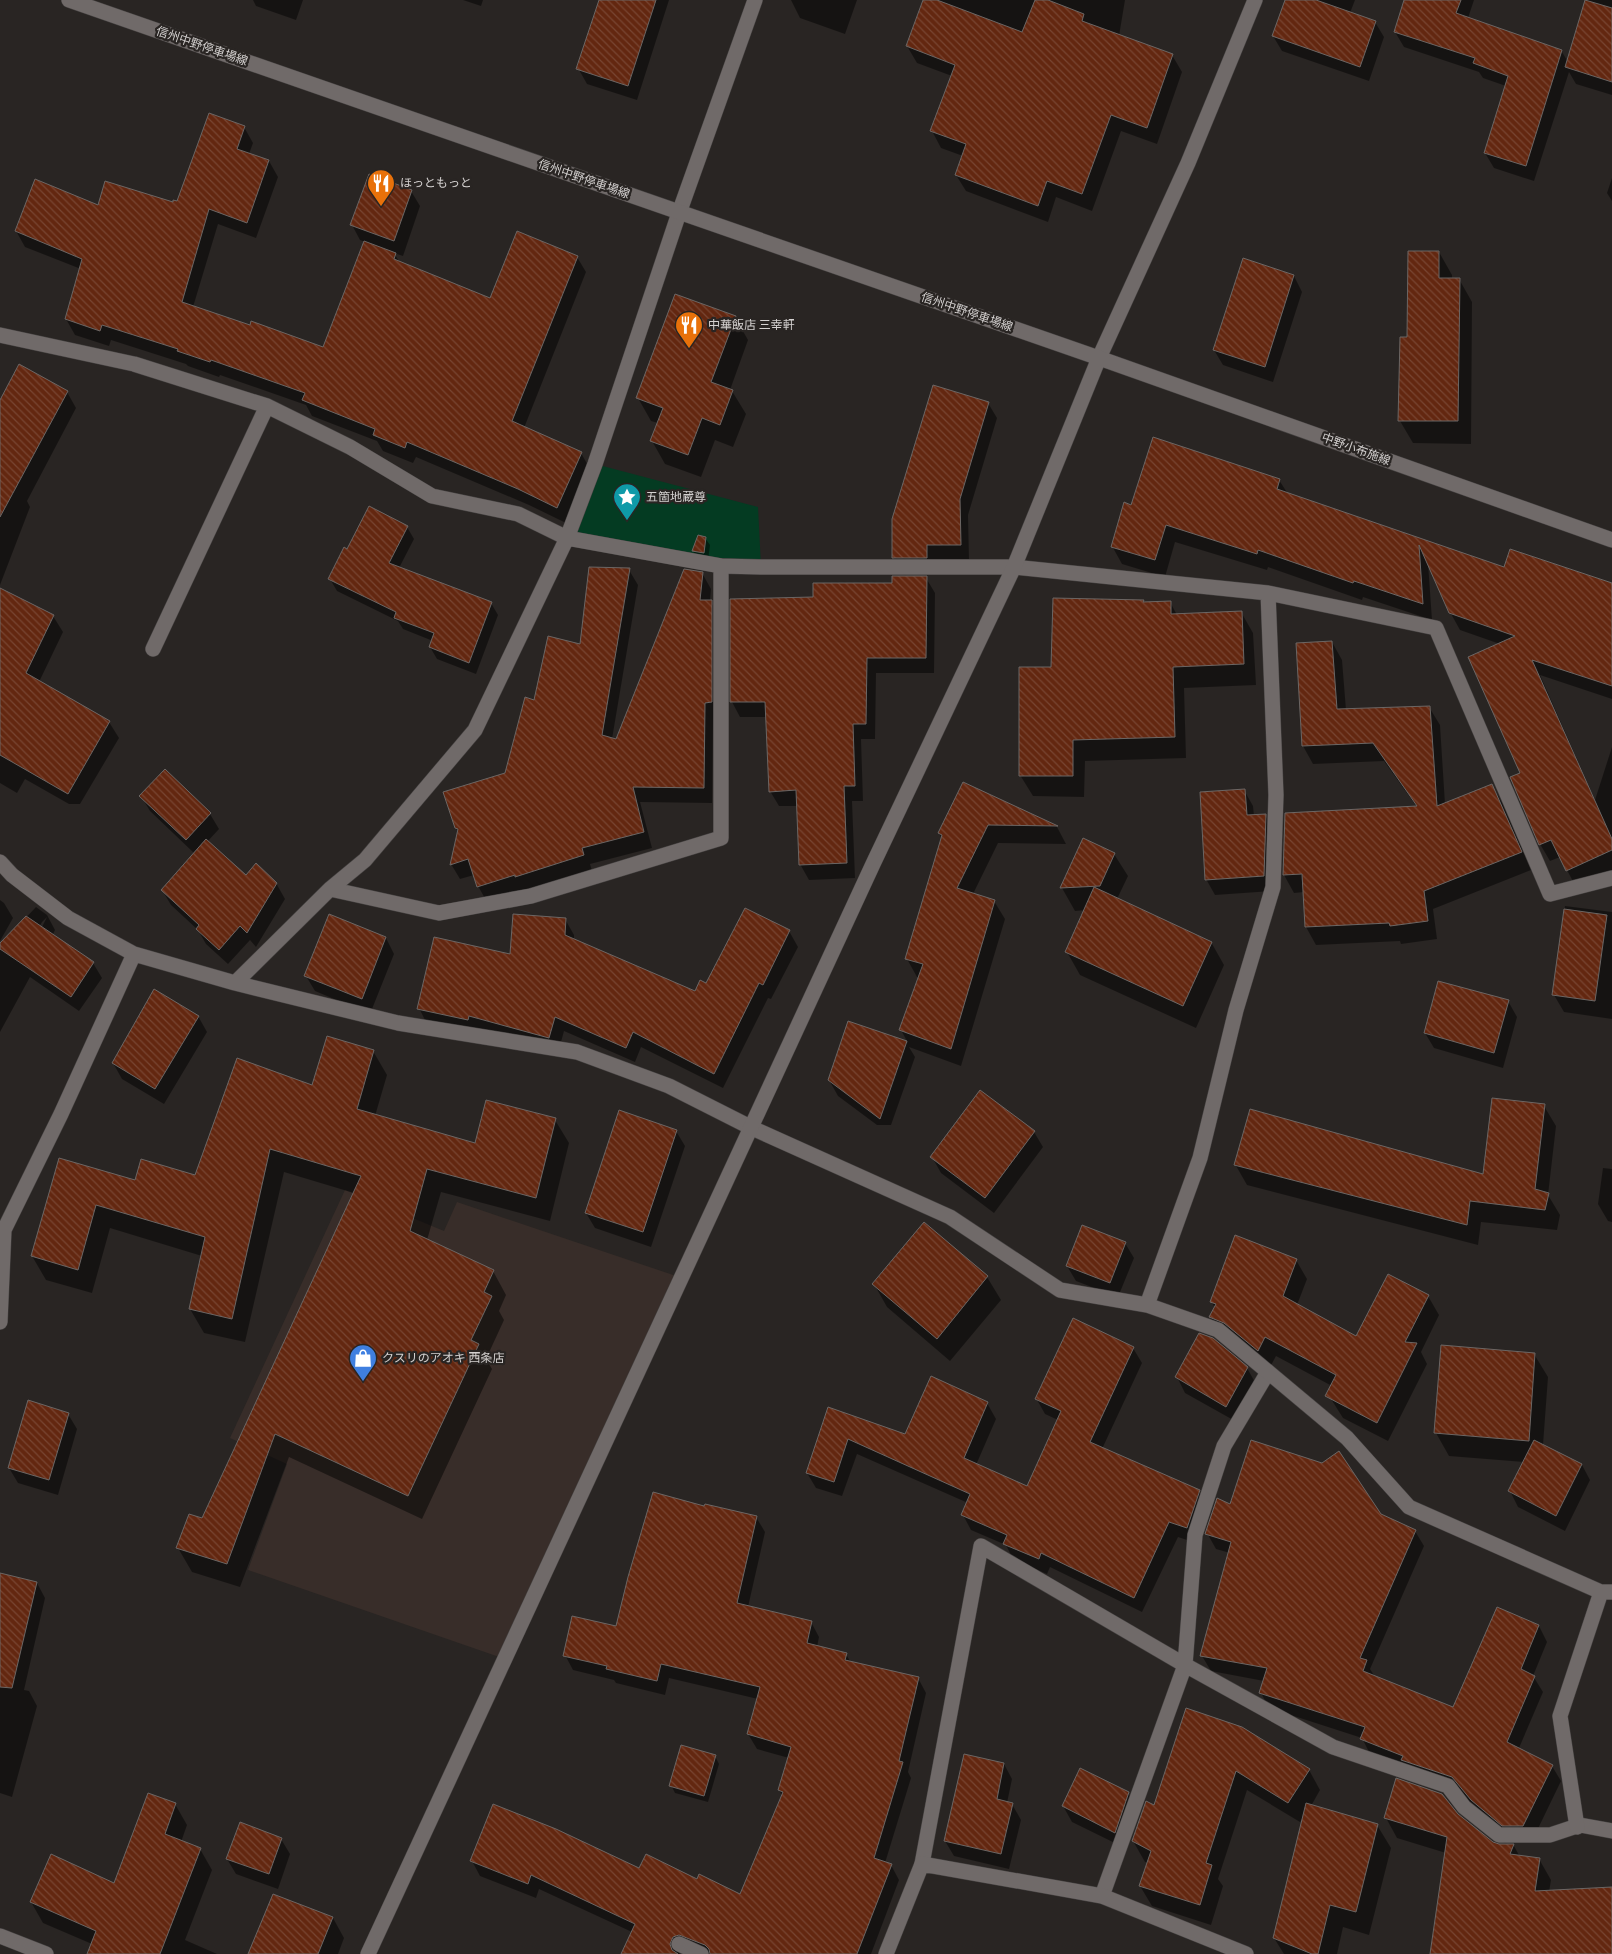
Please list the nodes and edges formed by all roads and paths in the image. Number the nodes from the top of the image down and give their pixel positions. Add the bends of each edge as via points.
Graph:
1 (69, 0) edge
2 (755, 0) edge
3 (1255, 0) edge
4 (680, 213) junction
5 (0, 335) edge
6 (1099, 358) junction
7 (267, 406) junction
8 (566, 538) junction
9 (1612, 540) edge
10 (721, 566) junction
11 (1014, 567) junction
12 (1268, 593) junction
13 (153, 649) dead end
14 (0, 862) edge
15 (1612, 878) edge
16 (330, 889) junction
17 (134, 954) junction
18 (234, 983) junction
19 (752, 1128) junction
20 (1147, 1305) junction
21 (0, 1322) edge
22 (1268, 1372) junction
23 (1607, 1592) edge
24 (1185, 1665) junction
25 (1577, 1827) junction
26 (1612, 1831) edge
27 (922, 1864) junction
28 (1102, 1896) junction
29 (0, 1936) edge
30 (679, 1944) dead end
31 (46, 1954) edge
32 (368, 1954) edge
33 (701, 1954) edge
34 (886, 1954) edge
35 (1246, 1954) edge

1 - 4 street, 信州中野停車場線
2 - 4 street
3 - 6 street via 1188,163
4 - 6 street, 信州中野停車場線
4 - 8 street via 595,464
5 - 7 street via 134,364
6 - 9 street, 中野小布施線
6 - 11 street
7 - 8 street via 350,447 432,496 518,514
7 - 13 street
8 - 10 street
8 - 16 street via 475,730 365,860
10 - 11 street
10 - 16 street via 721,838 531,896 439,913
11 - 12 street
11 - 19 street
12 - 15 street via 1436,628 1550,894
12 - 20 street via 1276,795 1273,887 1236,1010 1200,1158
14 - 17 street via 68,918
16 - 18 street
17 - 18 street
17 - 21 street via 62,1114 4,1230
18 - 19 street via 398,1023 577,1052 670,1086
19 - 20 street via 950,1217 1060,1290
19 - 32 street
20 - 22 street via 1218,1330
22 - 23 street via 1347,1438 1409,1506
22 - 24 street via 1224,1446 1195,1535
23 - 25 street via 1560,1716
24 - 25 street via 1333,1748 1448,1786 1464,1808 1499,1835 1550,1835
24 - 27 street via 982,1546
24 - 28 street
25 - 26 street
27 - 28 street
27 - 34 street
28 - 35 street
29 - 31 street
30 - 33 street

